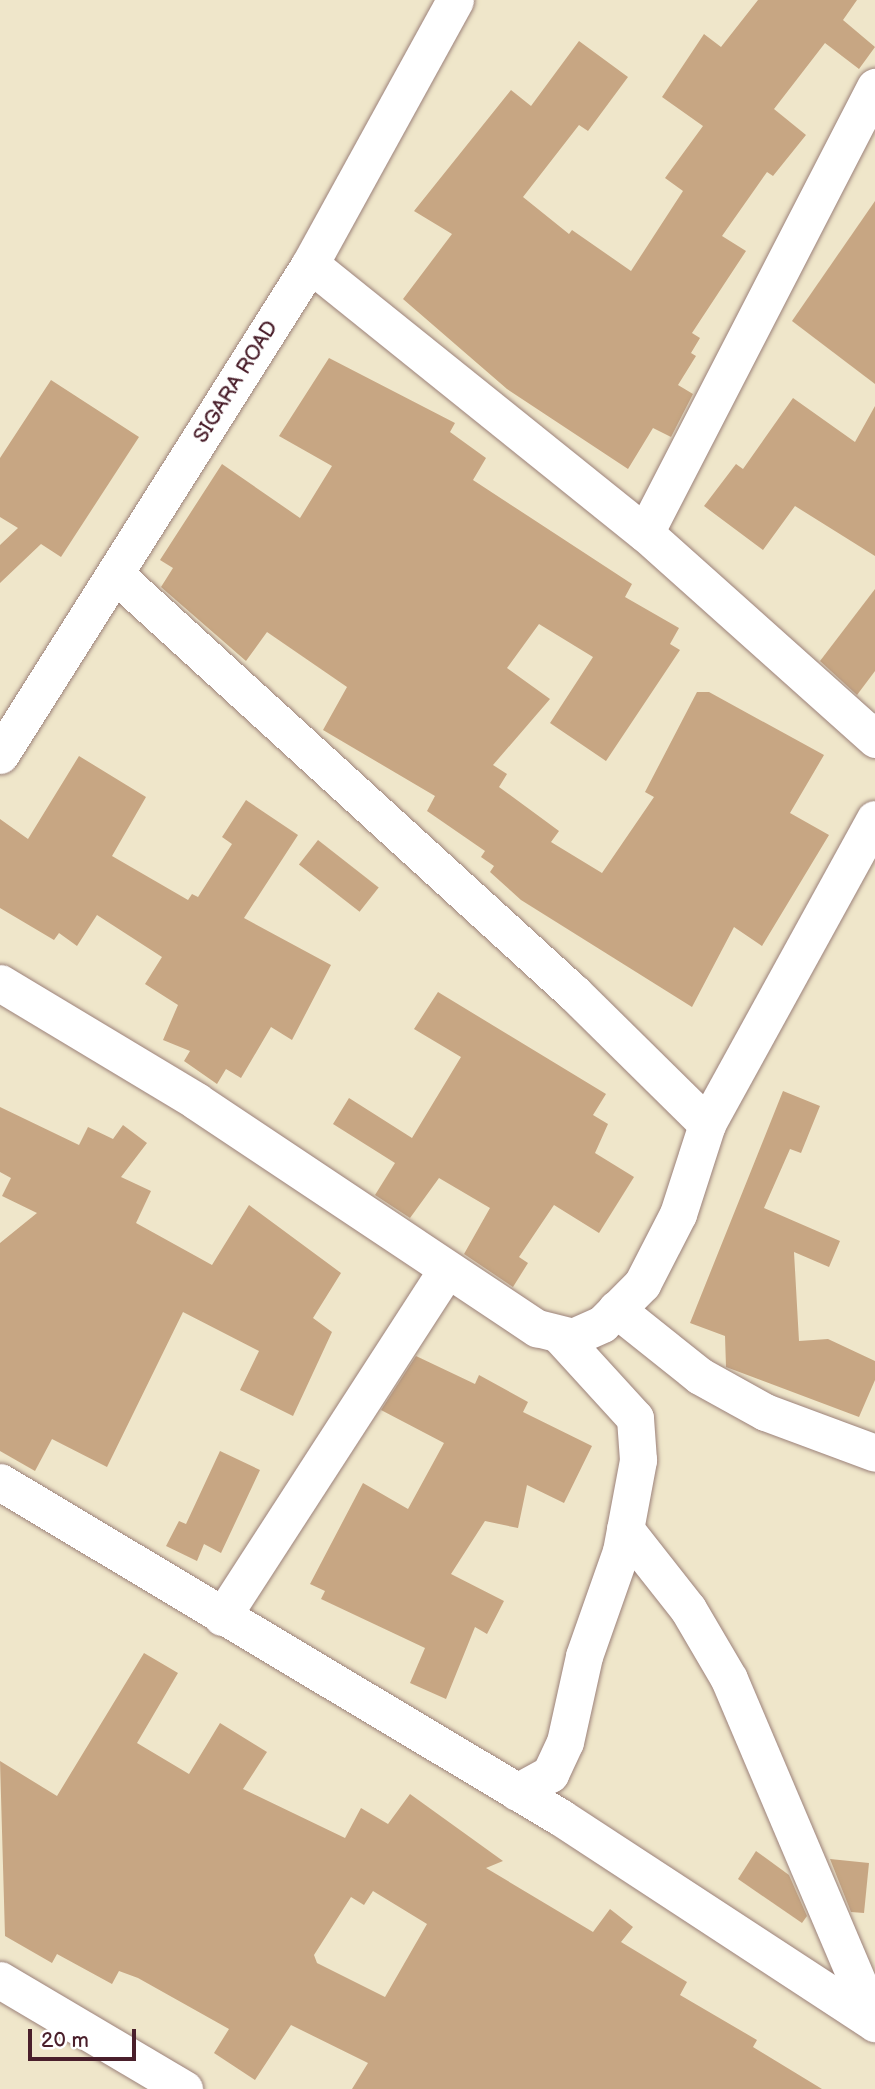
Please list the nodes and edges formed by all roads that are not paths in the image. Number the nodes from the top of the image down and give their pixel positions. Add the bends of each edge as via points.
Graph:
1 (456, 0) edge
2 (875, 88) edge
3 (310, 264) junction
4 (645, 533) junction
5 (116, 575) junction
6 (875, 739) edge
7 (0, 754) edge
8 (875, 819) edge
9 (0, 983) edge
10 (707, 1124) junction
11 (447, 1269) junction
12 (616, 1309) junction
13 (561, 1337) junction
14 (875, 1453) edge
15 (0, 1482) edge
16 (625, 1529) junction
17 (222, 1617) junction
18 (517, 1792) junction
19 (0, 1980) edge
20 (875, 2023) edge
21 (184, 2089) edge

1 - 3 street, SIGARA ROAD
2 - 4 street via 814,194
3 - 4 street
3 - 5 street, SIGARA ROAD
4 - 6 street
5 - 7 street, SIGARA ROAD
5 - 10 street via 574,993
8 - 10 street
9 - 11 street via 196,1101
10 - 12 street via 678,1214 642,1284
11 - 13 street via 537,1328
11 - 17 street
12 - 13 street via 602,1324
12 - 14 street via 700,1376 765,1412
13 - 16 street via 635,1418 638,1460
15 - 17 street
16 - 18 street via 559,1758 550,1774
16 - 20 street via 688,1609 729,1679
17 - 18 street
18 - 20 street
19 - 21 street

